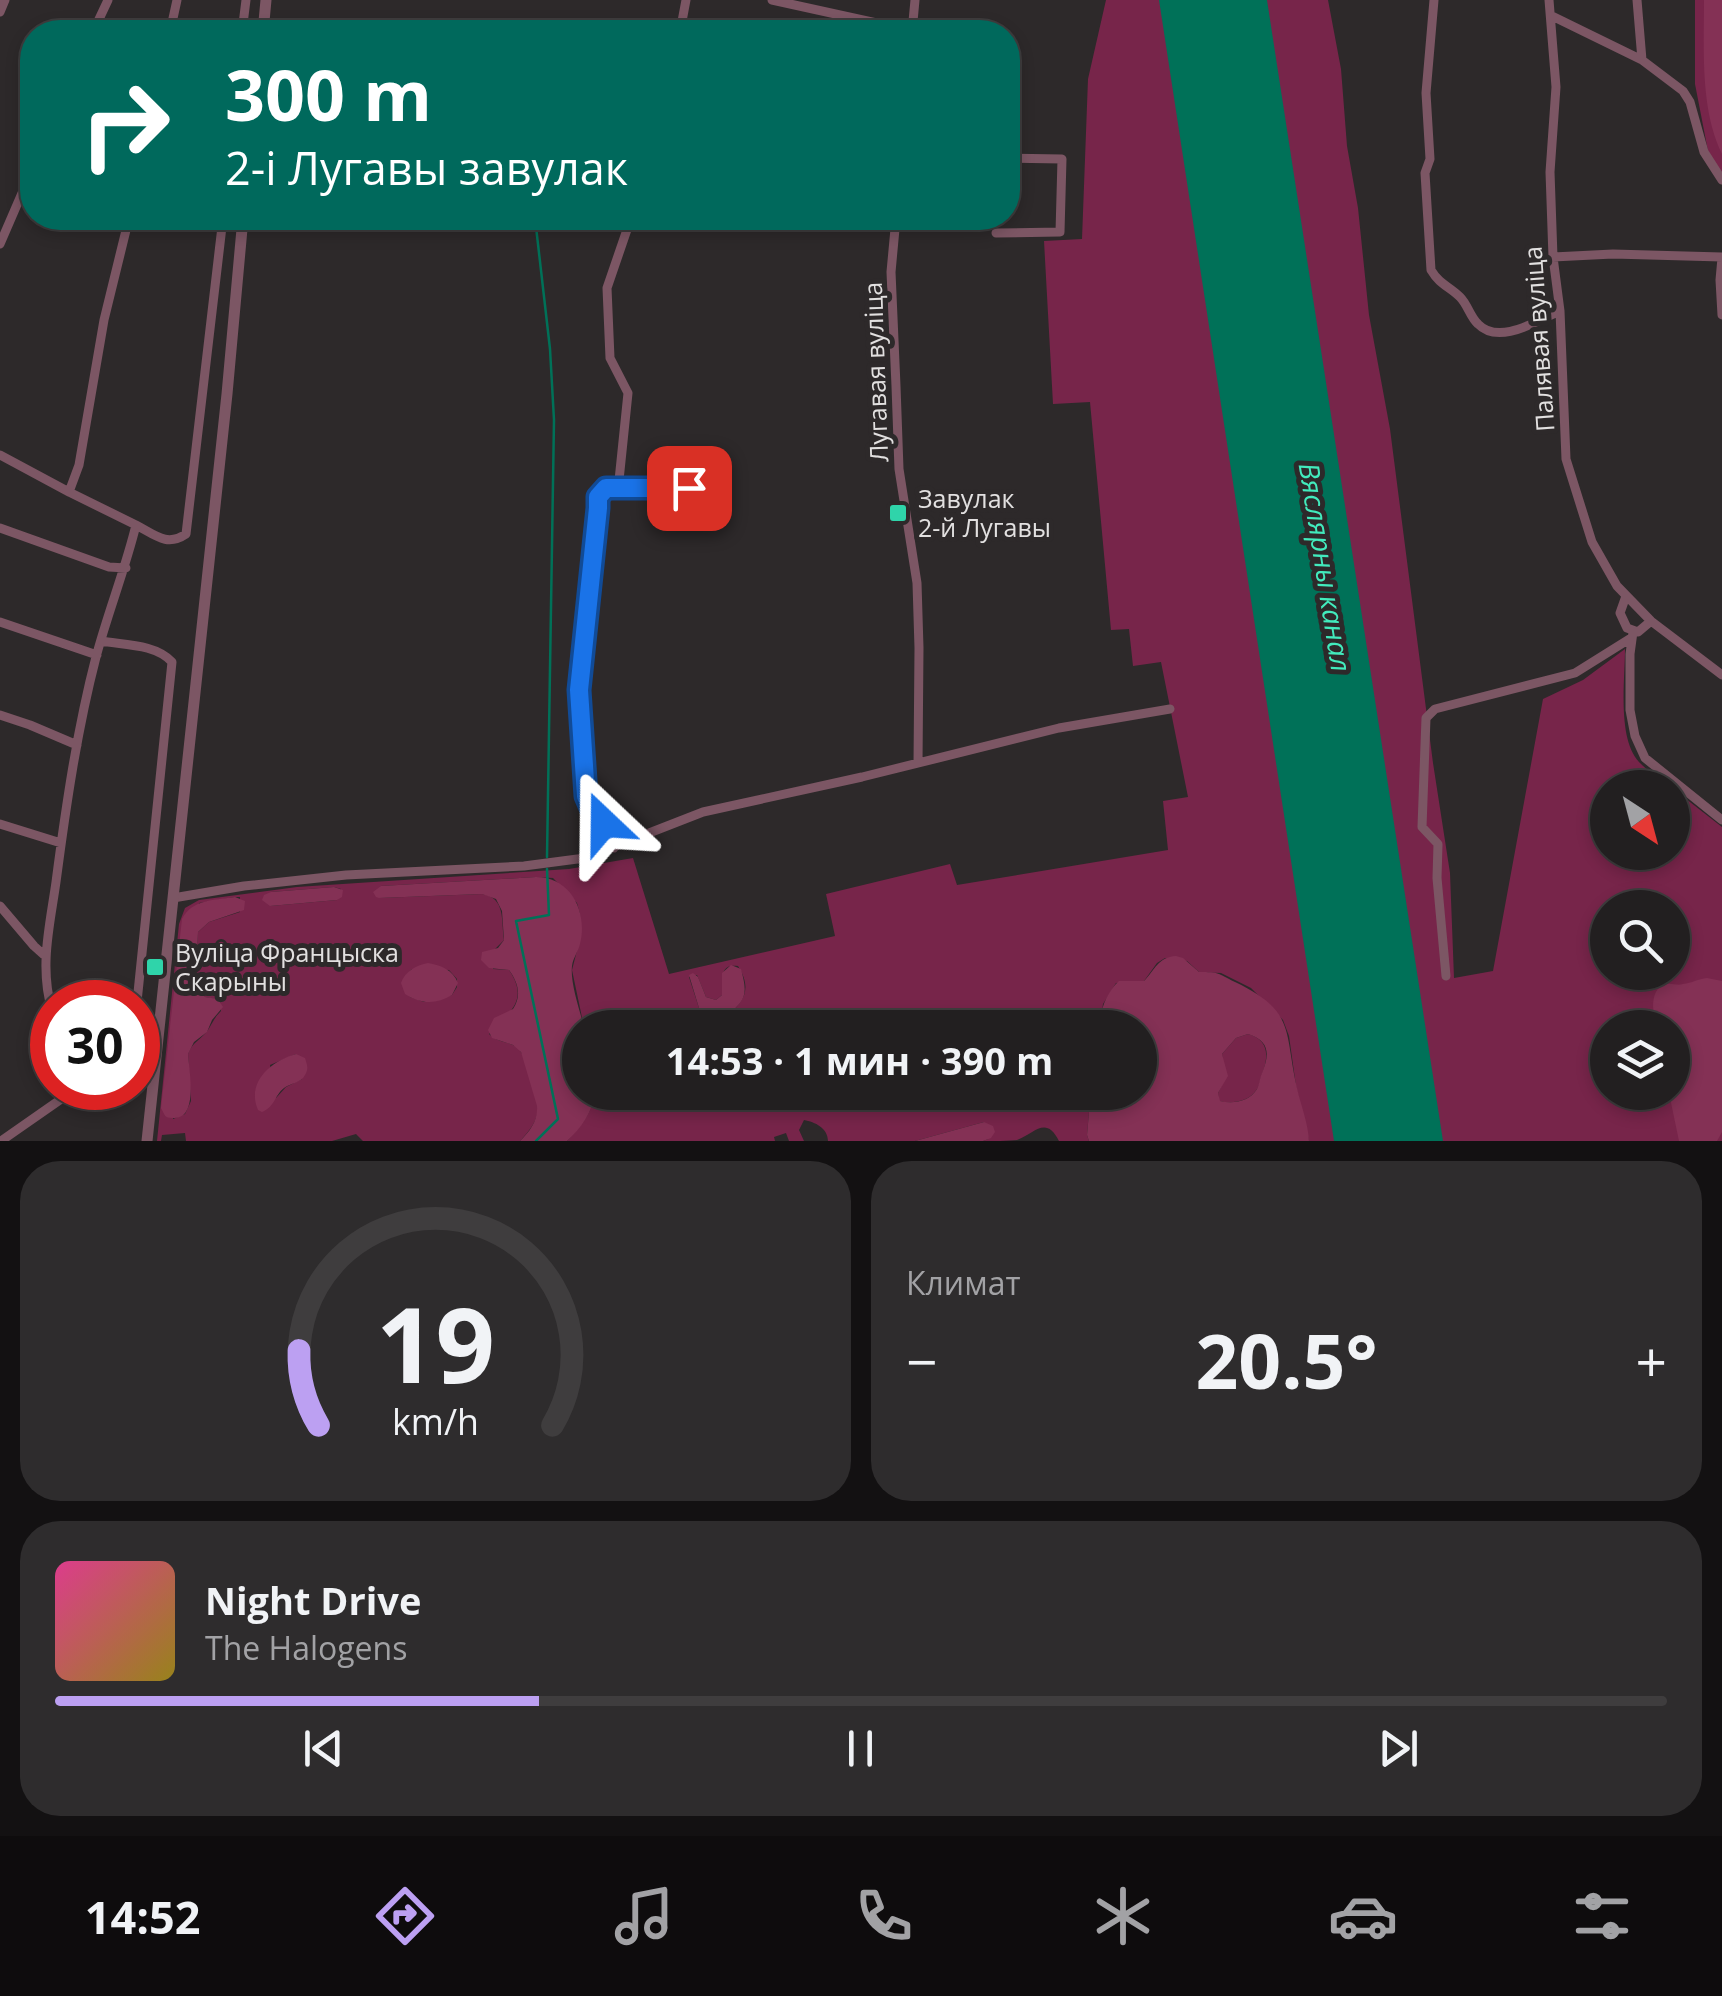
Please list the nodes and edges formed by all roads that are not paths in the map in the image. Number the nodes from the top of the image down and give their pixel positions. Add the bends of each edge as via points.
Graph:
1 (5, 0) edge
2 (772, 0) edge
3 (1434, 0) edge
4 (1549, 0) edge
5 (1637, 0) edge
6 (0, 12) edge
7 (1552, 16) junction
8 (860, 20) edge
9 (1642, 60) junction
10 (1020, 158) edge
11 (1722, 180) edge
12 (20, 198) edge
13 (125, 230) edge
14 (222, 230) edge
15 (243, 230) edge
16 (628, 230) edge
17 (895, 230) edge
18 (996, 232) dead end
19 (0, 244) edge
20 (1553, 256) junction
21 (1722, 257) edge
22 (1560, 311) junction
23 (1722, 315) edge
24 (0, 455) edge
25 (725, 488) dead end
26 (618, 490) junction
27 (69, 492) junction
28 (136, 525) junction
29 (0, 528) edge
30 (126, 568) junction
31 (1626, 596) junction
32 (1651, 621) junction
33 (0, 622) edge
34 (1632, 635) junction
35 (101, 641) junction
36 (97, 654) junction
37 (1722, 675) edge
38 (1170, 710) dead end
39 (0, 715) edge
40 (77, 745) junction
41 (918, 763) junction
42 (1722, 820) edge
43 (0, 824) edge
44 (61, 843) junction
45 (614, 848) junction
46 (173, 898) junction
47 (0, 906) edge
48 (44, 955) junction
49 (1446, 976) dead end
50 (47, 980) edge
51 (139, 980) edge
52 (46, 1110) edge
53 (1, 1141) edge
54 (147, 1141) edge

1 - 6 street
2 - 8 street
3 - 22 street via 1426,92 1432,270 1484,330 1510,332
4 - 7 street, Палявая вуліца
5 - 9 street
7 - 9 street
7 - 20 street, Палявая вуліца
9 - 11 street via 1683,91 1704,152
10 - 18 street via 1062,159 1060,232
12 - 19 street
13 - 27 street
14 - 28 street via 186,534 168,542
15 - 46 street
16 - 26 street via 607,288 610,358 628,393
17 - 41 street, Лугавая вуліца via 900,469 919,648
20 - 21 street
20 - 22 street, Палявая вуліца
21 - 23 street
22 - 31 street, Палявая вуліца via 1566,459 1592,542
24 - 27 street
25 - 26 street
26 - 45 street via 606,488 598,497 579,690 586,796
27 - 28 street
28 - 30 street
29 - 30 street
30 - 35 street
31 - 32 street, Палявая вуліца
31 - 34 street via 1620,613
32 - 34 street
32 - 37 street, Палявая вуліца
33 - 36 street
34 - 42 street via 1634,736 1645,758
34 - 49 street via 1575,672 1435,708 1426,718 1422,827 1438,844
35 - 36 street
35 - 51 street via 152,649 172,662
36 - 40 street
38 - 41 street via 1059,728
39 - 40 street
40 - 44 street
41 - 45 street via 702,812
43 - 44 street
44 - 48 street
45 - 46 street via 524,866 346,875
46 - 54 street
47 - 48 street
48 - 50 street
52 - 53 street

